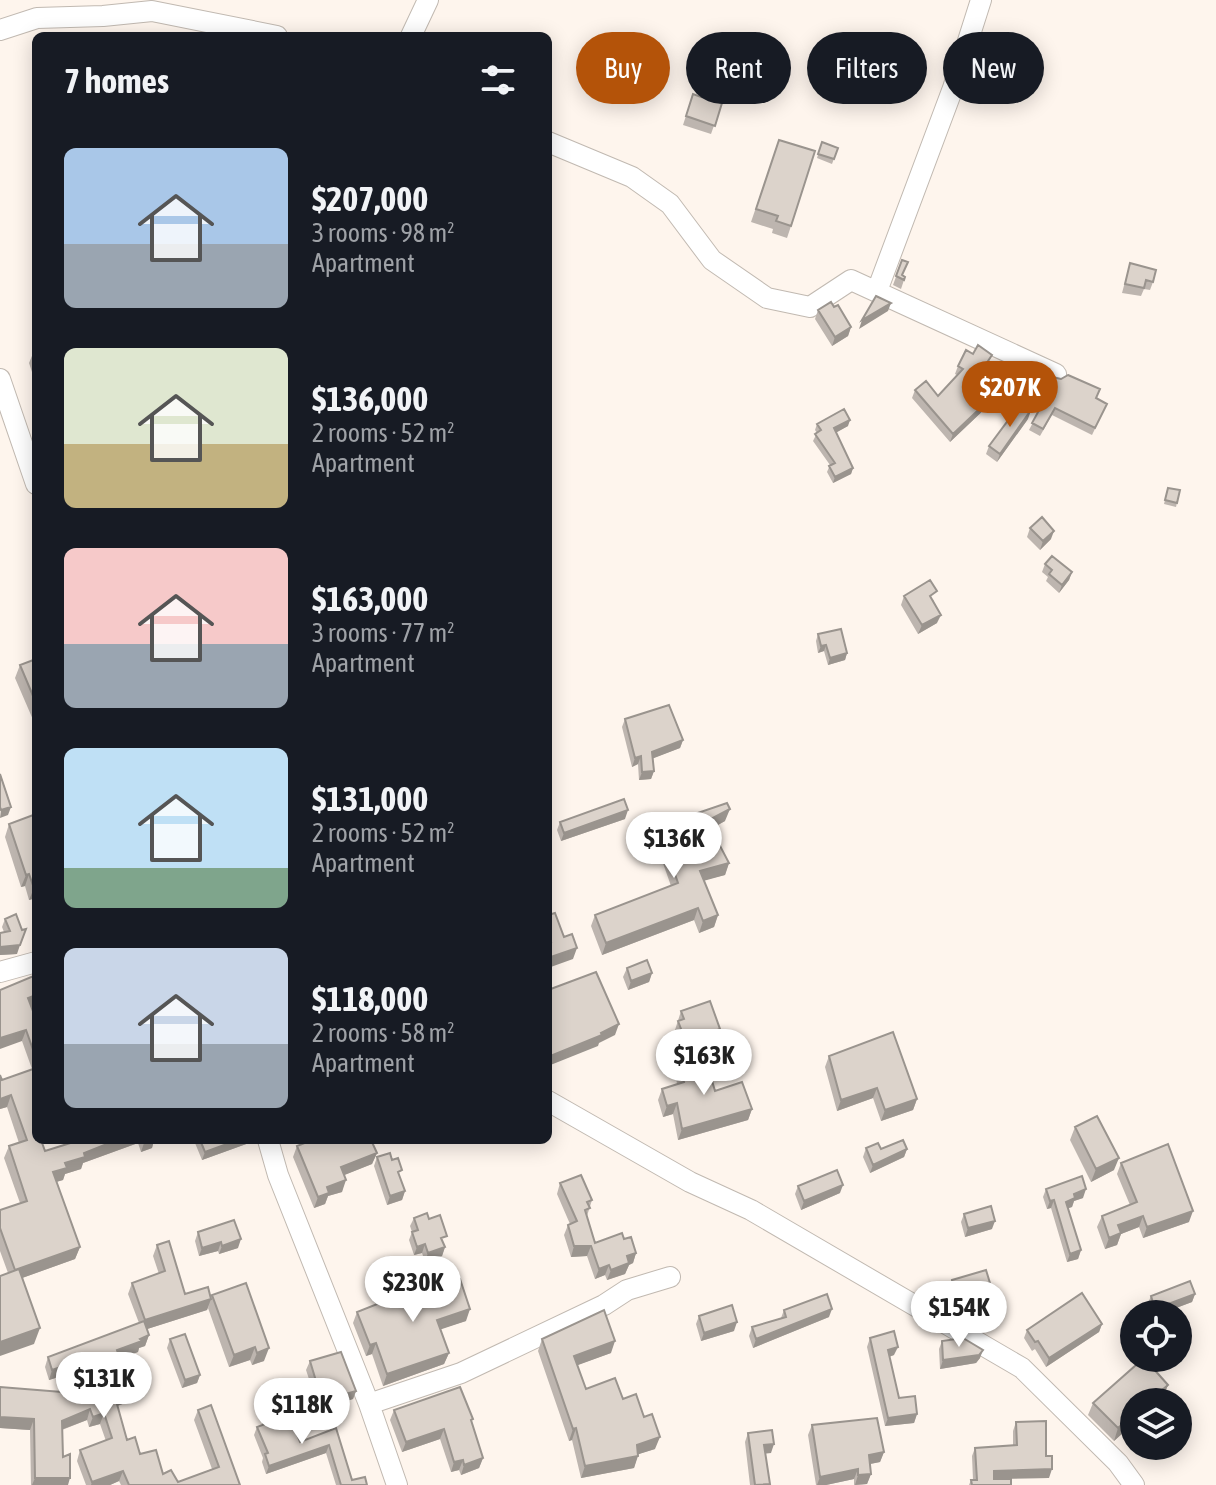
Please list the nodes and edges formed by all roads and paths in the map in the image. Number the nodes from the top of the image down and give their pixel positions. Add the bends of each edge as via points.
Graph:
1 (428, 0) edge
2 (981, 0) edge
3 (36, 9) edge
4 (0, 30) edge
5 (257, 32) edge
6 (413, 32) edge
7 (552, 144) edge
8 (877, 291) junction
9 (1056, 374) edge
10 (0, 379) edge
11 (32, 472) edge
12 (32, 963) edge
13 (0, 972) edge
14 (552, 1103) edge
15 (269, 1144) edge
16 (670, 1277) dead end
17 (369, 1404) junction
18 (397, 1485) edge
19 (1134, 1485) edge

1 - 6 street
2 - 8 street
3 - 4 street
3 - 5 street via 103,16 152,11
7 - 8 street via 632,177 670,204 712,260 767,298 810,307 851,280
8 - 9 street
10 - 11 street
12 - 13 street
14 - 19 street via 690,1182 751,1210 1022,1368
15 - 17 street
16 - 17 street via 627,1290 461,1373
17 - 18 street

